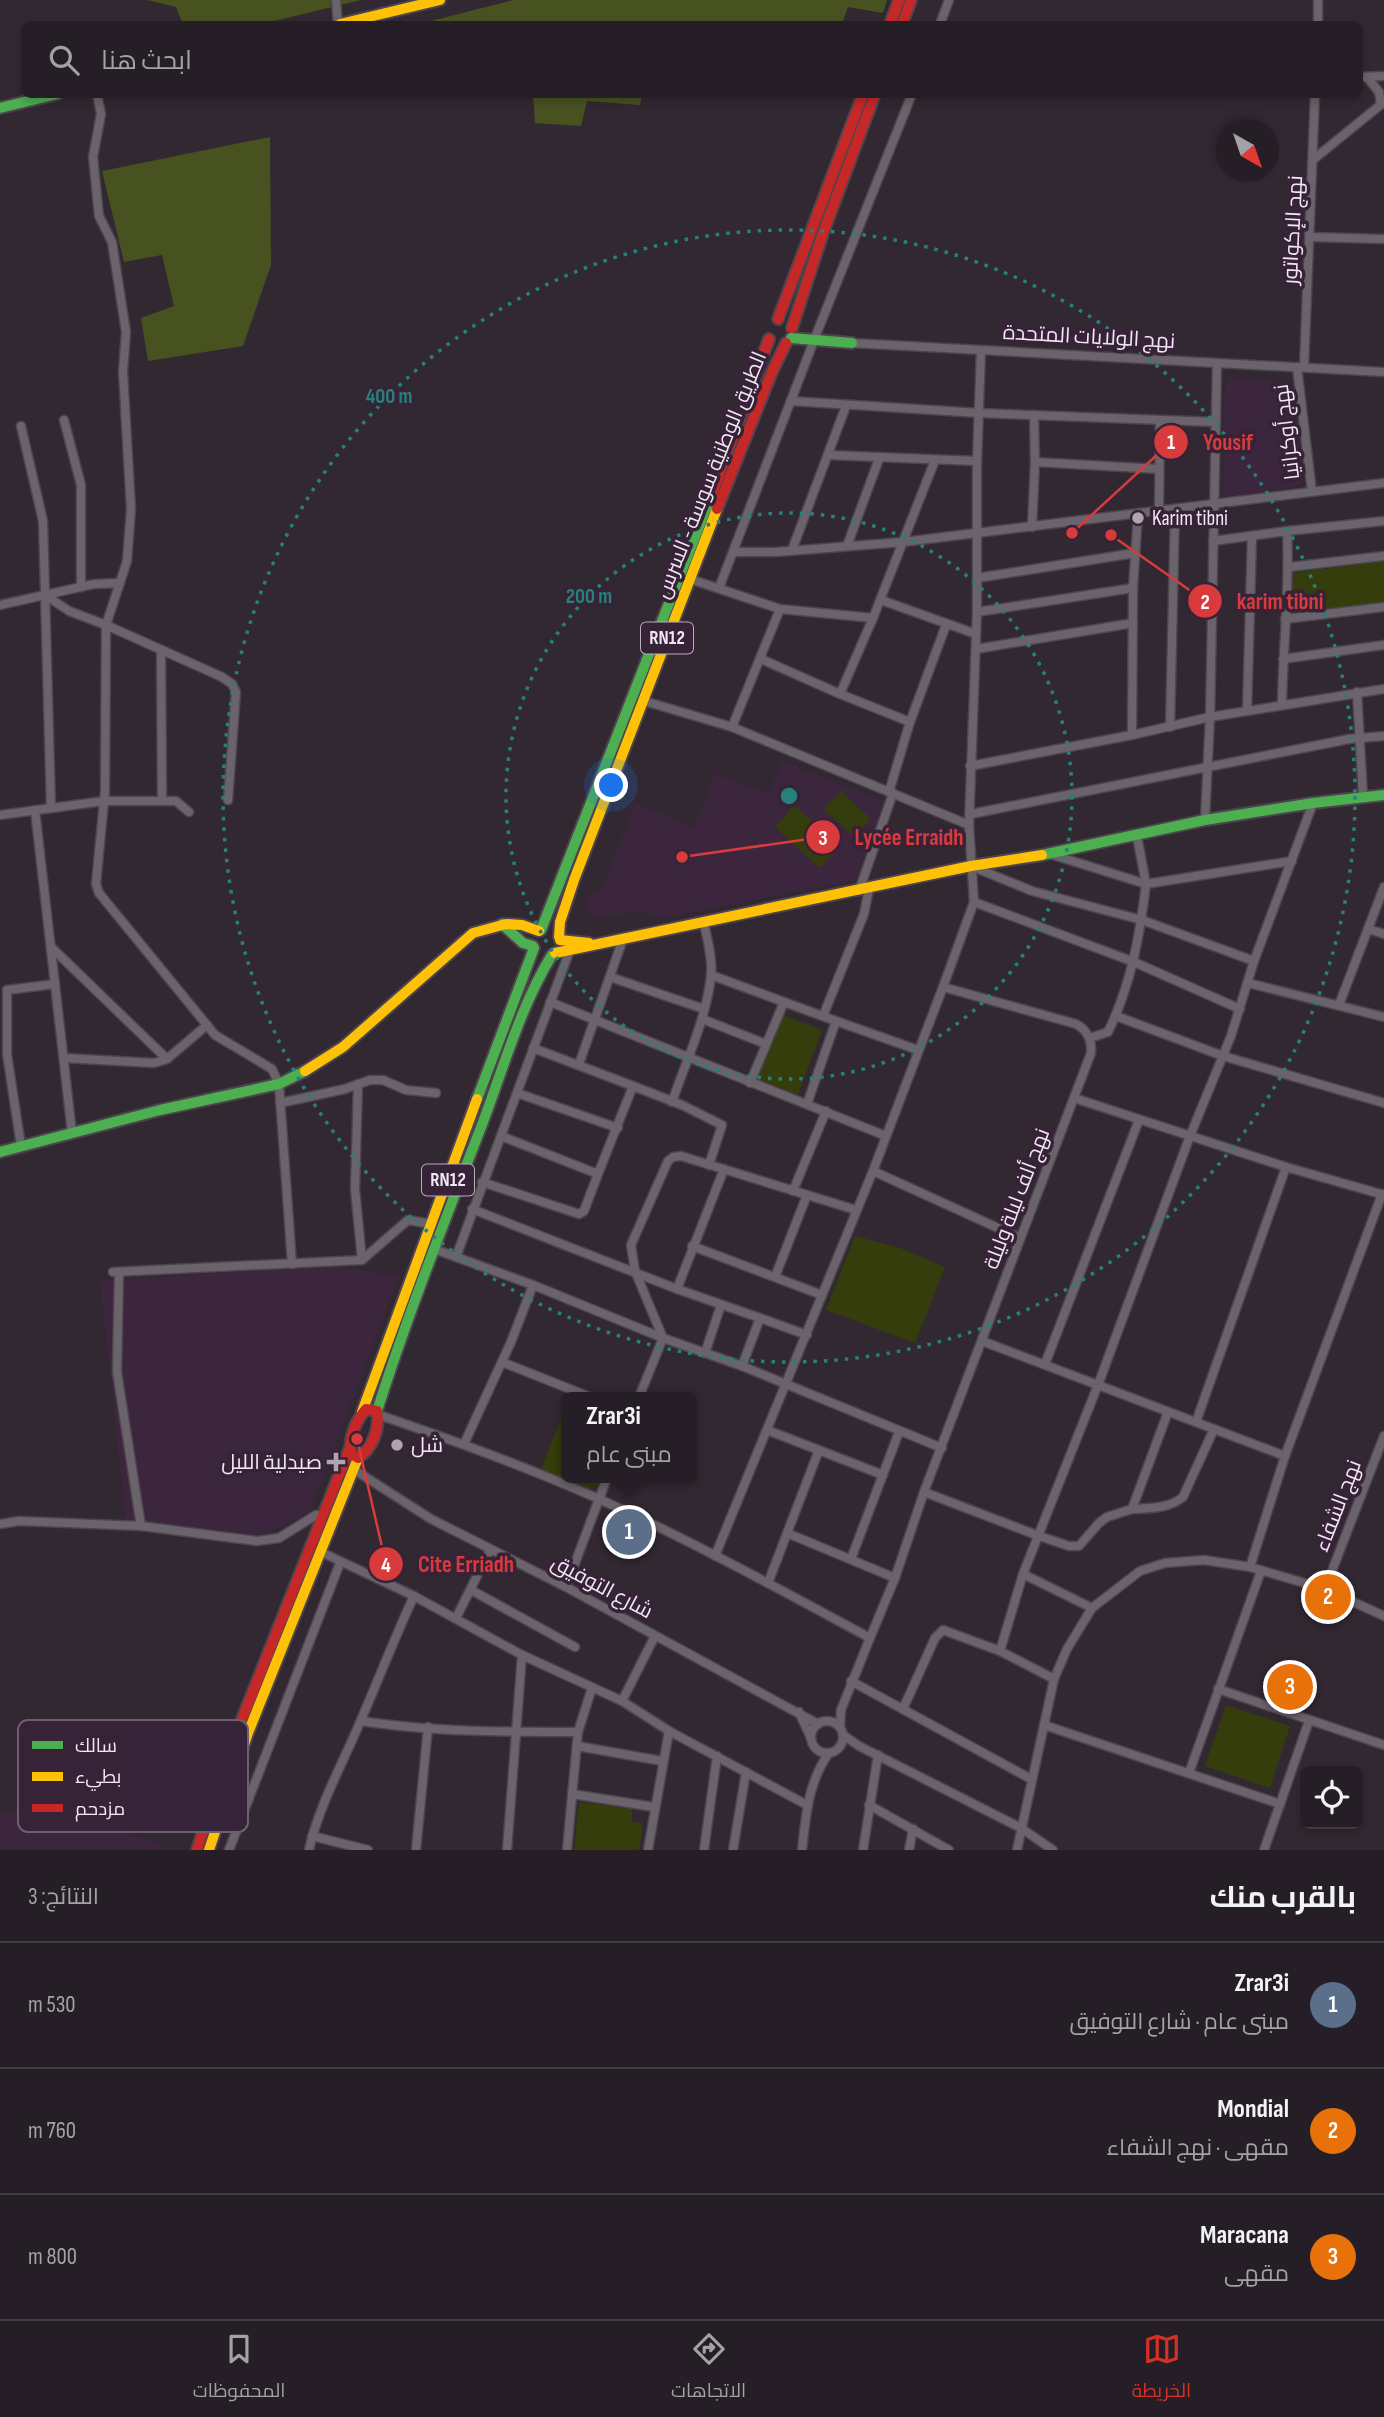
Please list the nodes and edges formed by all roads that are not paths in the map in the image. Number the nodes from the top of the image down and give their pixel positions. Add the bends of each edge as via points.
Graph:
1 (336, 0) edge
2 (440, 0) edge
3 (899, 0) edge
4 (911, 0) edge
5 (949, 0) edge
6 (1318, 0) edge
7 (339, 21) edge
8 (352, 21) edge
9 (891, 21) edge
10 (903, 21) edge
11 (941, 21) edge
12 (1318, 21) edge
13 (1384, 76) edge
14 (1364, 77) edge
15 (41, 98) edge
16 (98, 98) edge
17 (861, 98) edge
18 (874, 98) edge
19 (910, 98) edge
20 (1315, 98) edge
21 (1383, 103) edge
22 (0, 108) edge
23 (1314, 159) junction
24 (1311, 237) junction
25 (1384, 239) edge
26 (778, 319) junction
27 (790, 336) junction
28 (769, 339) junction
29 (815, 340) junction
30 (852, 343) joint
31 (981, 351) junction
32 (1217, 364) junction
33 (1301, 367) junction
34 (1384, 372) edge
35 (791, 401) junction
36 (846, 406) junction
37 (979, 413) junction
38 (1034, 415) junction
39 (64, 420) dead end
40 (1160, 421) junction
41 (1216, 422) junction
42 (20, 426) dead end
43 (828, 455) junction
44 (879, 459) junction
45 (935, 460) junction
46 (978, 461) junction
47 (1035, 462) junction
48 (1159, 469) junction
49 (1384, 483) edge
50 (1312, 492) junction
51 (1213, 504) junction
52 (1159, 510) junction
53 (1175, 510) junction
54 (1138, 514) junction
55 (1384, 521) edge
56 (1032, 527) junction
57 (1287, 531) junction
58 (977, 534) junction
59 (1252, 537) junction
60 (1213, 541) junction
61 (903, 542) junction
62 (847, 546) junction
63 (792, 550) junction
64 (733, 552) junction
65 (1135, 552) junction
66 (1384, 556) edge
67 (1289, 567) junction
68 (977, 578) junction
69 (690, 579) junction
70 (120, 583) junction
71 (81, 587) junction
72 (719, 588) junction
73 (1133, 588) junction
74 (44, 595) junction
75 (881, 600) junction
76 (0, 605) edge
77 (1384, 607) edge
78 (780, 609) junction
79 (977, 612) junction
80 (873, 618) junction
81 (1285, 619) junction
82 (1133, 623) junction
83 (106, 625) junction
84 (946, 625) junction
85 (976, 634) junction
86 (1384, 645) edge
87 (976, 649) junction
88 (161, 650) junction
89 (761, 659) junction
90 (1283, 659) junction
91 (1384, 689) edge
92 (1357, 692) junction
93 (840, 694) junction
94 (644, 701) junction
95 (1282, 704) junction
96 (1247, 711) junction
97 (1210, 717) junction
98 (910, 722) junction
99 (732, 727) junction
100 (1170, 727) junction
101 (1132, 736) junction
102 (1384, 736) edge
103 (1358, 737) junction
104 (971, 766) junction
105 (1207, 769) junction
106 (891, 793) junction
107 (1384, 795) edge
108 (1363, 796) junction
109 (228, 800) dead end
110 (162, 801) junction
111 (104, 802) junction
112 (1313, 803) junction
113 (51, 808) junction
114 (35, 810) junction
115 (189, 812) dead end
116 (971, 814) junction
117 (0, 815) edge
118 (1205, 820) junction
119 (970, 825) junction
120 (1137, 836) junction
121 (1048, 854) junction
122 (1292, 861) junction
123 (971, 866) junction
124 (1146, 884) junction
125 (1384, 887) edge
126 (864, 890) junction
127 (974, 902) junction
128 (1142, 920) junction
129 (704, 922) junction
130 (502, 924) junction
131 (1368, 929) junction
132 (540, 931) junction
133 (1384, 933) edge
134 (559, 939) junction
135 (623, 939) junction
136 (595, 944) junction
137 (51, 947) junction
138 (533, 947) junction
139 (570, 950) junction
140 (553, 954) junction
141 (1254, 961) junction
142 (1134, 962) junction
143 (711, 975) junction
144 (610, 976) junction
145 (1248, 983) junction
146 (55, 984) junction
147 (943, 987) junction
148 (784, 1002) junction
149 (551, 1003) junction
150 (1339, 1005) junction
151 (704, 1009) junction
152 (1240, 1010) junction
153 (823, 1016) junction
154 (1116, 1016) junction
155 (1384, 1017) edge
156 (594, 1019) junction
157 (702, 1019) junction
158 (836, 1021) junction
159 (208, 1025) junction
160 (1090, 1038) junction
161 (765, 1044) junction
162 (533, 1048) junction
163 (918, 1050) junction
164 (1223, 1056) junction
165 (688, 1057) junction
166 (64, 1058) junction
167 (167, 1059) junction
168 (579, 1064) junction
169 (750, 1083) junction
170 (279, 1084) junction
171 (358, 1084) junction
172 (633, 1086) junction
173 (436, 1093) dead end
174 (517, 1093) junction
175 (1074, 1098) junction
176 (673, 1101) junction
177 (280, 1103) junction
178 (1384, 1103) edge
179 (807, 1104) junction
180 (826, 1111) junction
181 (1139, 1120) junction
182 (618, 1128) junction
183 (72, 1133) junction
184 (501, 1136) junction
185 (886, 1136) junction
186 (1190, 1136) junction
187 (21, 1146) junction
188 (0, 1152) edge
189 (709, 1165) junction
190 (1286, 1167) junction
191 (724, 1170) junction
192 (873, 1171) junction
193 (598, 1174) junction
194 (482, 1182) junction
195 (793, 1191) junction
196 (1383, 1194) edge
197 (807, 1195) junction
198 (472, 1209) junction
199 (856, 1210) junction
200 (431, 1224) junction
201 (1020, 1238) junction
202 (692, 1246) junction
203 (433, 1249) junction
204 (456, 1257) junction
205 (362, 1260) junction
206 (292, 1264) junction
207 (635, 1271) junction
208 (775, 1277) junction
209 (533, 1285) junction
210 (677, 1289) junction
211 (822, 1295) junction
212 (721, 1306) junction
213 (760, 1318) junction
214 (807, 1335) junction
215 (663, 1338) junction
216 (982, 1341) junction
217 (705, 1353) junction
218 (502, 1362) junction
219 (1045, 1364) junction
220 (742, 1366) junction
221 (1098, 1385) junction
222 (787, 1386) junction
223 (577, 1392) edge
224 (641, 1392) edge
225 (362, 1412) junction
226 (1168, 1412) junction
227 (378, 1413) junction
228 (1196, 1422) junction
229 (1214, 1429) junction
230 (767, 1430) junction
231 (899, 1432) junction
232 (1384, 1436) edge
233 (464, 1444) junction
234 (942, 1448) junction
235 (349, 1450) junction
236 (819, 1450) junction
237 (1285, 1455) junction
238 (355, 1464) junction
239 (883, 1475) junction
240 (605, 1483) edge
241 (924, 1492) junction
242 (599, 1499) junction
243 (1132, 1509) junction
244 (323, 1516) junction
245 (0, 1524) edge
246 (141, 1526) junction
247 (787, 1533) junction
248 (1039, 1536) junction
249 (490, 1550) junction
250 (321, 1552) junction
251 (715, 1556) junction
252 (851, 1559) junction
253 (340, 1563) junction
254 (1250, 1567) junction
255 (1261, 1571) junction
256 (1023, 1574) junction
257 (895, 1578) junction
258 (768, 1583) junction
259 (566, 1587) junction
260 (1325, 1588) junction
261 (471, 1590) junction
262 (414, 1596) junction
263 (1092, 1608) junction
264 (1384, 1616) edge
265 (456, 1618) junction
266 (655, 1636) junction
267 (870, 1638) junction
268 (575, 1647) dead end
269 (1000, 1651) junction
270 (522, 1656) junction
271 (1054, 1679) junction
272 (851, 1681) junction
273 (592, 1688) junction
274 (1218, 1689) junction
275 (622, 1701) junction
276 (903, 1709) junction
277 (841, 1710) junction
278 (799, 1712) junction
279 (241, 1720) edge
280 (361, 1721) junction
281 (1309, 1721) junction
282 (822, 1722) junction
283 (1044, 1725) junction
284 (428, 1727) junction
285 (669, 1731) junction
286 (842, 1731) junction
287 (515, 1732) junction
288 (578, 1732) junction
289 (248, 1733) edge
290 (812, 1742) junction
291 (577, 1745) junction
292 (1384, 1745) edge
293 (859, 1746) junction
294 (833, 1751) junction
295 (878, 1755) junction
296 (717, 1756) junction
297 (662, 1762) junction
298 (817, 1769) junction
299 (746, 1772) junction
300 (1189, 1773) junction
301 (1031, 1779) junction
302 (572, 1794) junction
303 (248, 1797) edge
304 (807, 1804) junction
305 (1280, 1804) junction
306 (869, 1805) junction
307 (654, 1807) junction
308 (1021, 1828) junction
309 (913, 1829) junction
310 (202, 1832) edge
311 (215, 1832) edge
312 (235, 1832) edge
313 (312, 1836) junction
314 (197, 1850) edge
315 (209, 1850) edge
316 (229, 1850) edge
317 (309, 1850) edge
318 (368, 1850) edge
319 (415, 1850) edge
320 (507, 1850) edge
321 (567, 1850) edge
322 (648, 1850) edge
323 (704, 1850) edge
324 (733, 1850) edge
325 (802, 1850) edge
326 (863, 1850) edge
327 (909, 1850) edge
328 (949, 1850) edge
329 (1017, 1850) edge
330 (1053, 1850) edge
331 (1264, 1850) edge

1 - 7 street
2 - 8 main road
3 - 9 main road
4 - 10 main road
5 - 11 street
6 - 12 street
13 - 14 street
14 - 21 street via 1376,86
15 - 22 main road
16 - 70 street via 101,114 93,157 99,216 112,242 126,332 123,372 131,509 127,561
17 - 26 main road, RN12
18 - 27 main road, الطريق الوطنية سوسة - السرس / RN12
19 - 29 street
20 - 23 street, نهج الإكواتور
21 - 23 street
23 - 24 street, نهج الإكواتور
24 - 25 street
24 - 33 street, نهج الإكواتور
26 - 27 main road via 785,320
26 - 28 main road, RN12 via 768,327
27 - 28 main road via 775,344
27 - 29 main road, نهج الولايات المتحدة
27 - 69 main road, الطريق الوطنية سوسة - السرس / RN12
28 - 132 main road, الطريق الوطنية سوسة - السرس / RN12
29 - 30 main road, نهج الولايات المتحدة
29 - 35 street
30 - 31 street, نهج الولايات المتحدة
31 - 32 street, نهج الولايات المتحدة
31 - 37 street
32 - 33 street, نهج الولايات المتحدة
32 - 41 street
33 - 34 street, نهج الولايات المتحدة
33 - 50 street, نهج أوكرانيا
35 - 36 street
35 - 64 street
36 - 37 street
36 - 43 street
37 - 38 street
37 - 46 street
38 - 40 street
38 - 47 street
39 - 71 street via 81,485
40 - 41 street
40 - 48 street
41 - 51 street
42 - 74 street via 43,521
43 - 44 street
43 - 63 street
44 - 45 street
44 - 62 street
45 - 46 street
45 - 61 street
46 - 58 street
47 - 48 street
47 - 56 street
48 - 52 street
49 - 50 street
50 - 51 street
51 - 53 street
51 - 60 street
52 - 53 street
52 - 54 street
53 - 100 street
54 - 56 street
54 - 65 street
55 - 57 street
56 - 58 street
57 - 59 street
57 - 67 street
58 - 61 street
58 - 68 street
59 - 60 street
59 - 96 street
60 - 97 street
61 - 62 street
61 - 75 street
62 - 63 street
63 - 64 street
64 - 72 street
65 - 68 street
65 - 73 street
66 - 67 street
67 - 81 street
68 - 79 street
69 - 72 street
69 - 94 main road, الطريق الوطنية سوسة - السرس / RN12
70 - 71 street
70 - 83 street
71 - 74 street
72 - 78 street
73 - 79 street
73 - 82 street
74 - 76 street
74 - 83 street via 69,611
74 - 113 street
75 - 80 street
75 - 84 street
77 - 81 street
78 - 80 street
78 - 89 street
79 - 85 street
80 - 93 street
81 - 90 street
82 - 87 street
82 - 101 street
83 - 88 street
83 - 111 street
84 - 85 street
84 - 98 street
85 - 87 street
86 - 90 street
87 - 104 street
88 - 109 street via 222,677 236,692
88 - 110 street
89 - 93 street
89 - 99 street
90 - 95 street
91 - 92 street
92 - 95 street
92 - 103 street
93 - 98 street
94 - 99 street
94 - 134 main road, الطريق الوطنية سوسة - السرس / RN12 via 574,880
95 - 96 street
96 - 97 street
97 - 100 street
97 - 105 street
98 - 106 street
99 - 106 street
100 - 101 street
101 - 104 street
102 - 103 street
103 - 105 street
103 - 108 street
104 - 116 street
105 - 116 street
105 - 118 street
106 - 119 street
106 - 126 street
107 - 108 main road
108 - 112 main road
110 - 111 street
110 - 115 street via 176,801
111 - 113 street
111 - 159 street via 99,893
112 - 118 main road
112 - 122 street
113 - 114 street
114 - 117 street
114 - 137 street
116 - 119 street
118 - 120 main road
119 - 123 street
120 - 121 main road
120 - 124 street
121 - 123 main road
121 - 124 street
122 - 124 street
122 - 141 street
123 - 126 main road
123 - 127 street
123 - 128 street via 1032,891
124 - 128 street
125 - 131 street
126 - 129 main road
126 - 153 street via 864,914
127 - 142 street
127 - 147 street
128 - 141 street
128 - 142 street
129 - 135 main road
129 - 143 street
130 - 132 main road
130 - 138 main road
130 - 170 main road via 473,933 343,1047
131 - 133 street
131 - 150 street
132 - 134 main road via 553,931
132 - 138 main road, RN12
134 - 136 main road
134 - 140 main road, RN12
135 - 136 main road
135 - 144 street
136 - 139 main road
137 - 146 street
137 - 167 street
138 - 140 main road via 540,955
138 - 200 main road, RN12
139 - 140 main road
139 - 149 street
140 - 203 main road, RN12 via 519,1026
141 - 145 street
142 - 152 street
142 - 154 street
143 - 148 street
143 - 151 street
144 - 151 street
144 - 156 street
145 - 150 street
145 - 152 street
146 - 166 street
146 - 187 street via 7,990 7,1054
147 - 160 street via 1076,1024
147 - 163 street
148 - 153 street
148 - 161 street
149 - 156 street
149 - 162 street
150 - 155 street
151 - 157 street
152 - 164 street
153 - 158 street
154 - 160 street via 1108,1032
154 - 164 street
156 - 165 street
156 - 168 street
157 - 161 street
157 - 165 street
158 - 163 street
158 - 179 street
159 - 167 street
159 - 170 street via 215,1035 272,1069
160 - 175 street, نهج ألف ليلة وليلة via 1091,1053
161 - 169 street
162 - 168 street
162 - 174 street
163 - 185 street
164 - 178 street
164 - 186 street
165 - 169 street
165 - 176 street
166 - 167 street via 155,1063
166 - 183 street
168 - 172 street
169 - 179 street
170 - 177 street
170 - 183 main road
171 - 173 street via 383,1080 406,1090
171 - 177 street
171 - 205 street via 355,1189
172 - 176 street
172 - 182 street
174 - 182 street
174 - 184 street
175 - 181 street
175 - 201 street, نهج ألف ليلة وليلة
176 - 189 street via 723,1126
177 - 206 street
179 - 180 street
180 - 185 street
180 - 195 street
181 - 186 street
181 - 219 street
182 - 193 street
183 - 187 main road
184 - 193 street
184 - 194 street
185 - 192 street
186 - 190 street
186 - 221 street
187 - 188 main road
189 - 191 street
189 - 207 street via 681,1156 667,1161 631,1245
190 - 196 street
190 - 228 street
191 - 195 street
191 - 202 street
192 - 199 street
192 - 201 street
193 - 194 street via 579,1214
194 - 198 street
195 - 197 street
196 - 237 street
197 - 199 street
197 - 208 street
198 - 204 street
198 - 207 street
199 - 211 street
200 - 205 street via 408,1220
200 - 225 main road, RN12
201 - 216 street, نهج ألف ليلة وليلة
202 - 208 street
202 - 210 street
203 - 204 street
203 - 227 main road, RN12
204 - 209 street
205 - 206 street
206 - 246 street via 116,1272 117,1372
207 - 210 street
207 - 215 street
208 - 211 street
209 - 215 street
209 - 218 street
210 - 212 street
211 - 214 street
212 - 213 street
212 - 217 street
213 - 214 street
213 - 220 street
214 - 222 street
215 - 217 street
215 - 224 street
216 - 219 street
216 - 234 street, نهج ألف ليلة وليلة
217 - 220 street
218 - 223 street
218 - 233 street
219 - 221 street
220 - 222 street
221 - 226 street
221 - 248 street
222 - 230 street
222 - 231 street
225 - 227 main road
225 - 235 main road, RN12
226 - 228 street
226 - 243 street
227 - 233 street
227 - 238 main road, RN12 via 367,1453
228 - 229 street
229 - 237 street
229 - 243 street via 1177,1502
230 - 236 street
230 - 251 street
231 - 234 street
231 - 239 street
232 - 260 street, نهج الشفاء
233 - 242 street
234 - 241 street, نهج ألف ليلة وليلة
235 - 238 main road
235 - 244 main road, RN12
236 - 239 street
236 - 247 street
237 - 254 street
238 - 249 street, شارع التوفيق via 431,1519
238 - 250 main road, RN12
239 - 252 street
240 - 242 street
241 - 248 street
241 - 257 street, نهج ألف ليلة وليلة
242 - 251 street
242 - 259 street
243 - 248 street via 1099,1523 1079,1546
244 - 246 street via 279,1538 257,1541
244 - 279 main road, RN12
245 - 246 street
247 - 252 street
247 - 258 street
248 - 256 street
249 - 259 street, شارع التوفيق
249 - 261 street
250 - 253 street
250 - 289 main road, RN12
251 - 258 street
252 - 257 street
253 - 262 street
253 - 303 street
254 - 255 street
254 - 263 street via 1204,1560 1165,1563 1140,1571
255 - 260 street
255 - 274 street
256 - 263 street
256 - 269 street
257 - 267 street, نهج ألف ليلة وليلة
258 - 267 street
259 - 266 street, شارع التوفيق
260 - 264 street
261 - 265 street
261 - 268 street
262 - 265 street
262 - 280 street
263 - 271 street
265 - 270 street
266 - 275 street
266 - 278 street, شارع التوفيق
267 - 272 street, نهج ألف ليلة وليلة
269 - 271 street
269 - 276 street via 940,1631
270 - 273 street
270 - 287 street
271 - 283 street
272 - 276 street
272 - 277 street, نهج ألف ليلة وليلة
273 - 275 street
273 - 288 street
274 - 281 street
274 - 300 street
275 - 285 street
276 - 301 street
277 - 282 street
277 - 286 street, نهج ألف ليلة وليلة
278 - 282 street, شارع التوفيق
278 - 290 street
280 - 284 street
280 - 313 street
281 - 292 street
281 - 305 street
282 - 286 street via 834,1722
282 - 290 street via 813,1730
283 - 300 street
283 - 301 street
284 - 287 street
284 - 319 street
285 - 296 street
285 - 297 street
286 - 293 street
286 - 294 street via 842,1744
287 - 288 street
287 - 320 street
288 - 291 street
290 - 294 street via 820,1752
290 - 298 street
291 - 297 street
291 - 302 street
293 - 294 street
293 - 295 street
294 - 298 street
295 - 306 street
295 - 308 street
296 - 299 street
296 - 323 street
297 - 307 street
298 - 304 street
299 - 304 street
299 - 324 street
300 - 305 street
301 - 308 street
302 - 307 street
302 - 321 street
304 - 325 street
305 - 331 street
306 - 309 street
306 - 326 street
307 - 322 street
308 - 329 street
308 - 330 street
309 - 327 street
309 - 328 street
310 - 314 main road, RN12
311 - 315 main road, RN12
312 - 316 street
313 - 317 street
313 - 318 street

